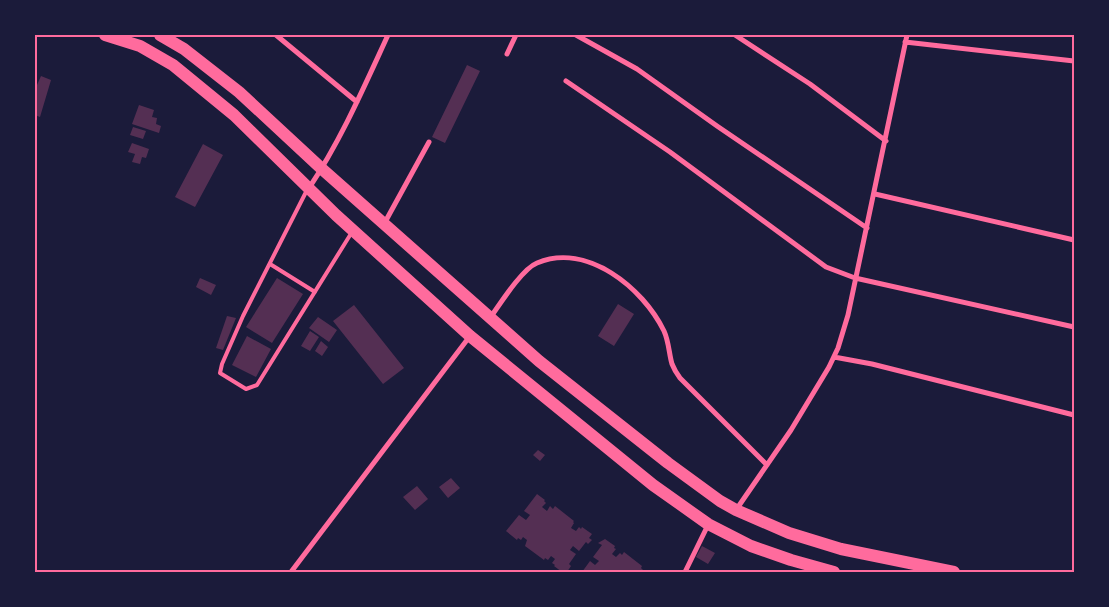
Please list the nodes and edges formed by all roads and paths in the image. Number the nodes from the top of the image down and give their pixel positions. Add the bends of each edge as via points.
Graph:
1 (105, 35) edge
2 (160, 35) edge
3 (276, 35) edge
4 (388, 35) edge
5 (516, 35) edge
6 (576, 35) edge
7 (735, 35) edge
8 (907, 35) edge
9 (906, 42) junction
10 (507, 54) dead end
11 (1074, 61) edge
12 (566, 80) dead end
13 (357, 102) junction
14 (886, 141) junction
15 (429, 142) dead end
16 (322, 169) junction
17 (308, 188) junction
18 (874, 194) junction
19 (383, 224) junction
20 (867, 228) junction
21 (353, 230) junction
22 (1074, 240) edge
23 (270, 264) junction
24 (855, 278) junction
25 (315, 292) junction
26 (489, 318) junction
27 (1074, 327) edge
28 (470, 336) junction
29 (834, 357) junction
30 (1074, 415) edge
31 (767, 465) junction
32 (736, 510) junction
33 (708, 524) junction
34 (291, 572) edge
35 (685, 572) edge
36 (834, 572) edge
37 (954, 572) edge

1 - 17 main road via 140,46 173,64 234,115
2 - 16 main road via 184,49 239,92
3 - 13 street
4 - 13 street
5 - 10 street
6 - 20 street via 637,69
7 - 14 street via 810,84
8 - 9 street
9 - 11 street
9 - 14 street
12 - 24 street via 670,152 819,263
13 - 16 street
14 - 18 street
15 - 19 street
16 - 17 street
16 - 19 main road
17 - 21 main road
17 - 23 lane
18 - 20 street
18 - 22 street
19 - 26 main road
20 - 24 street
21 - 25 lane
21 - 28 main road
23 - 25 lane
23 - 25 lane via 243,316 220,373 246,390 258,385
24 - 27 street
24 - 29 street via 848,315
26 - 31 street via 523,274 536,263 558,258 602,267 641,299 664,331 672,366 683,382
26 - 32 main road via 668,464
28 - 33 main road via 653,485
28 - 34 street
29 - 30 street
29 - 31 street via 792,430
31 - 32 street
32 - 37 main road via 789,534
33 - 35 street
33 - 36 main road via 751,546

